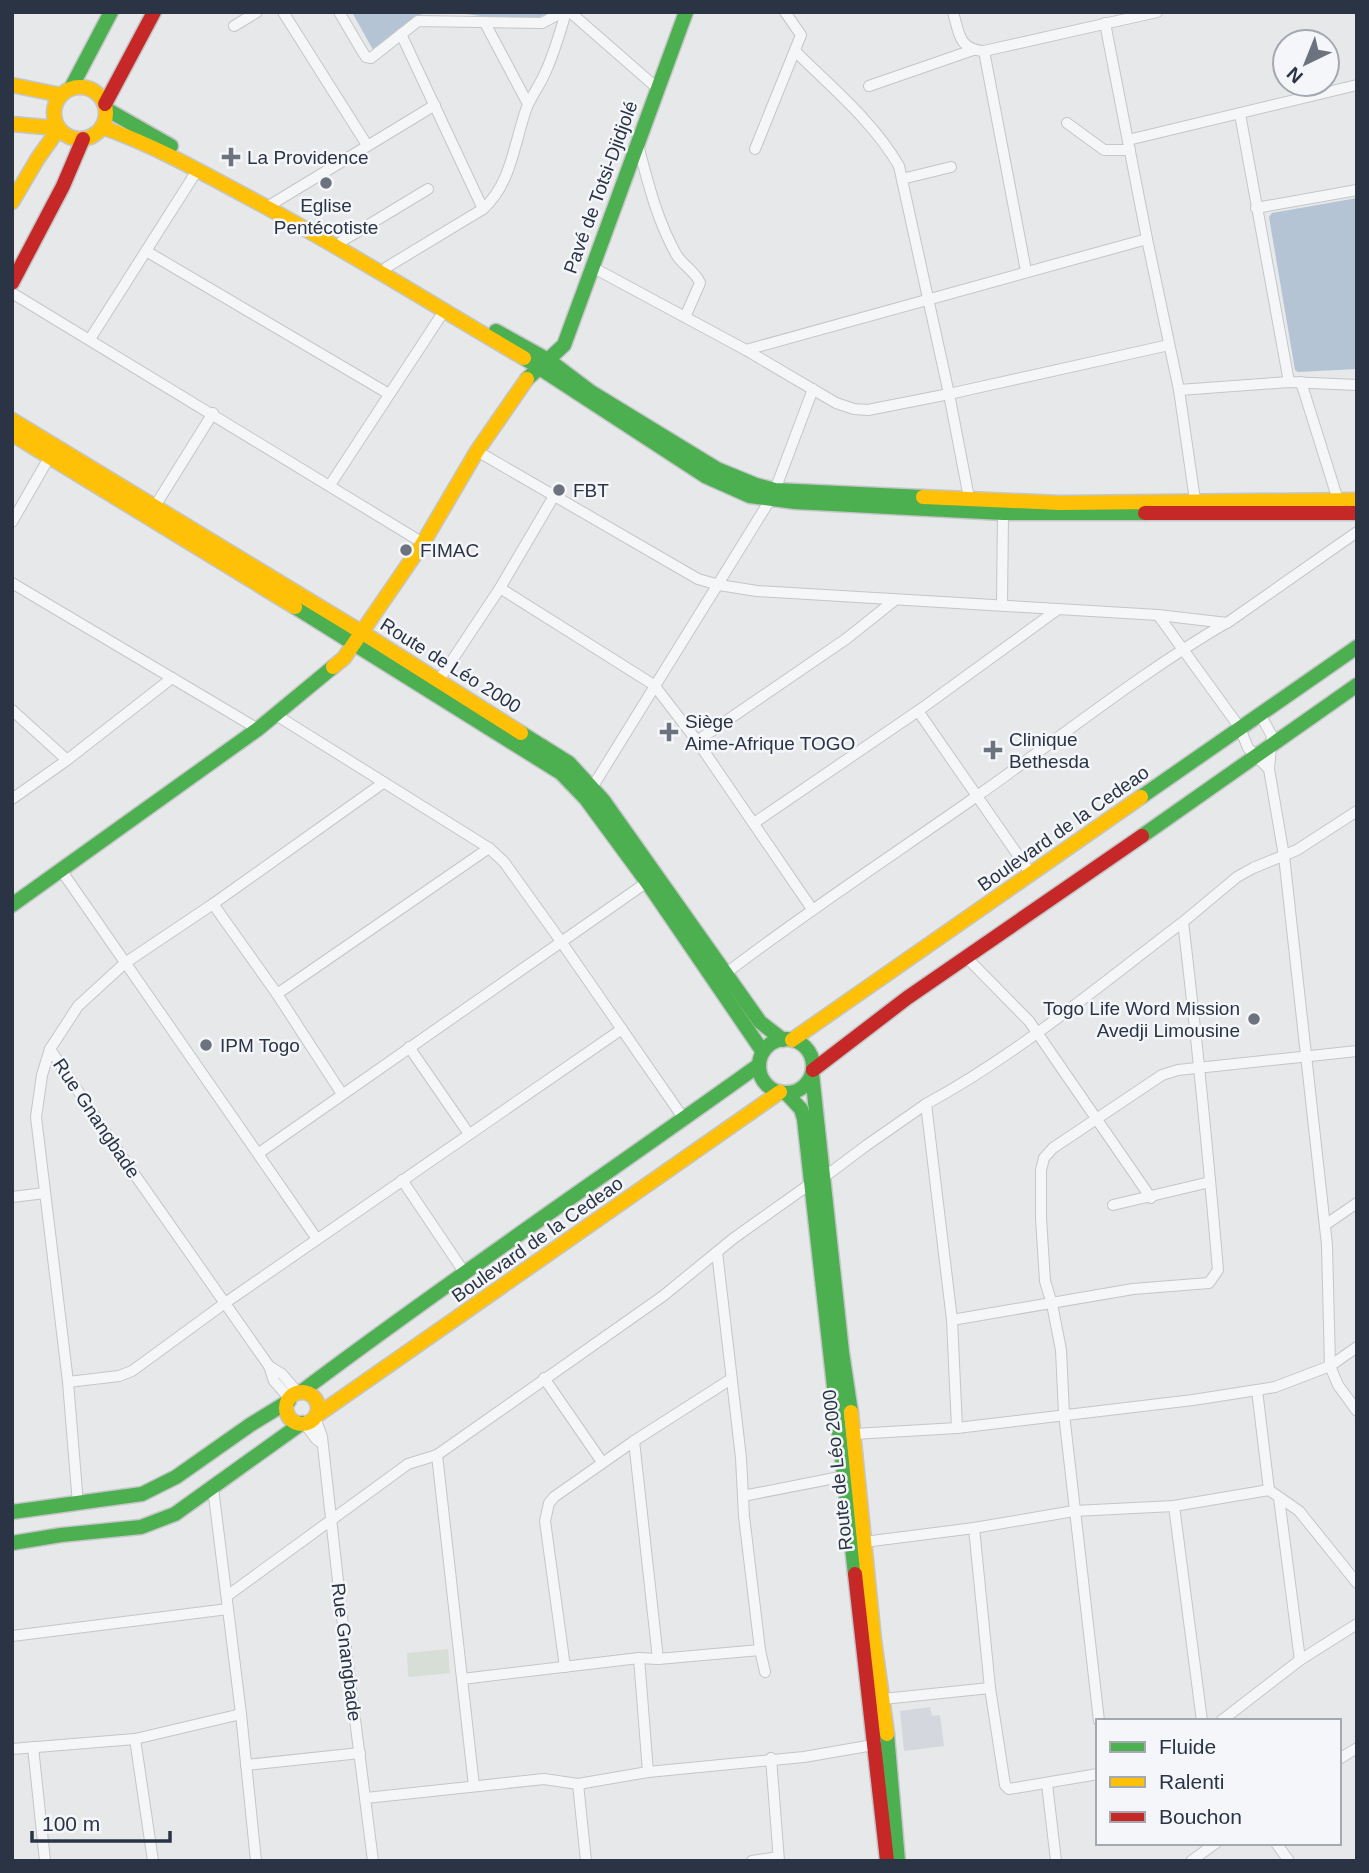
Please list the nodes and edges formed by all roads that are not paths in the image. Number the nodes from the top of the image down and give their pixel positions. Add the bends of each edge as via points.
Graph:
1 (111, 12) edge
2 (154, 12) edge
3 (257, 12) edge
4 (283, 12) edge
5 (339, 12) edge
6 (566, 12) edge
7 (686, 12) edge
8 (785, 12) edge
9 (953, 12) edge
10 (1157, 12) edge
11 (485, 23) junction
12 (1105, 23) junction
13 (234, 26) dead end
14 (401, 34) junction
15 (979, 50) junction
16 (795, 51) junction
17 (12, 85) edge
18 (1357, 85) edge
19 (869, 86) dead end
20 (657, 88) junction
21 (66, 91) junction
22 (528, 104) junction
23 (435, 105) junction
24 (105, 107) junction
25 (1240, 114) junction
26 (1067, 123) dead end
27 (12, 124) edge
28 (102, 127) junction
29 (57, 129) junction
30 (83, 139) junction
31 (638, 141) junction
32 (367, 145) junction
33 (1129, 145) junction
34 (755, 149) dead end
35 (951, 167) dead end
36 (198, 169) junction
37 (902, 179) junction
38 (428, 189) dead end
39 (1357, 190) edge
40 (12, 202) edge
41 (271, 204) junction
42 (1256, 208) junction
43 (483, 209) junction
44 (1147, 239) junction
45 (342, 241) junction
46 (146, 251) junction
47 (387, 267) junction
48 (592, 267) junction
49 (1026, 271) junction
50 (12, 283) edge
51 (12, 293) edge
52 (929, 300) junction
53 (444, 311) junction
54 (685, 317) junction
55 (90, 339) junction
56 (1168, 345) junction
57 (746, 350) junction
58 (545, 364) junction
59 (1289, 382) junction
60 (1301, 382) junction
61 (1357, 385) edge
62 (813, 389) junction
63 (1179, 390) junction
64 (389, 394) junction
65 (949, 394) junction
66 (213, 413) junction
67 (12, 420) edge
68 (12, 435) edge
69 (477, 451) junction
70 (50, 456) junction
71 (330, 485) junction
72 (773, 495) junction
73 (554, 496) junction
74 (1195, 500) junction
75 (1338, 500) junction
76 (1357, 500) edge
77 (970, 506) junction
78 (151, 512) junction
79 (1003, 513) junction
80 (1357, 513) edge
81 (12, 522) edge
82 (1357, 532) edge
83 (423, 542) junction
84 (12, 583) edge
85 (719, 585) junction
86 (500, 588) junction
87 (895, 600) junction
88 (1002, 605) junction
89 (1057, 610) junction
90 (1158, 615) junction
91 (1227, 623) junction
92 (359, 638) junction
93 (1357, 647) edge
94 (1182, 649) junction
95 (172, 678) junction
96 (439, 680) junction
97 (654, 685) junction
98 (1357, 685) edge
99 (12, 710) edge
100 (918, 711) junction
101 (1260, 714) junction
102 (276, 715) junction
103 (1240, 728) junction
104 (258, 729) junction
105 (697, 741) junction
106 (1272, 744) junction
107 (1255, 755) junction
108 (67, 760) junction
109 (1269, 769) junction
110 (383, 783) junction
111 (589, 793) junction
112 (978, 796) junction
113 (12, 799) edge
114 (1357, 811) edge
115 (754, 823) junction
116 (489, 848) junction
117 (1284, 856) junction
118 (61, 870) junction
119 (1031, 874) junction
120 (651, 879) junction
121 (213, 904) junction
122 (12, 905) edge
123 (812, 909) junction
124 (1183, 922) junction
125 (561, 940) junction
126 (967, 958) junction
127 (125, 963) junction
128 (725, 974) junction
129 (277, 994) junction
130 (622, 1028) junction
131 (1037, 1032) junction
132 (788, 1040) junction
133 (409, 1046) junction
134 (51, 1049) junction
135 (1357, 1051) edge
136 (1306, 1056) junction
137 (761, 1058) junction
138 (1200, 1068) junction
139 (812, 1072) junction
140 (783, 1093) junction
141 (342, 1094) junction
142 (926, 1104) junction
143 (684, 1119) junction
144 (1095, 1119) junction
145 (469, 1134) junction
146 (259, 1153) junction
147 (402, 1181) junction
148 (816, 1181) junction
149 (1210, 1182) junction
150 (45, 1193) junction
151 (12, 1196) edge
152 (1151, 1198) junction
153 (1357, 1203) edge
154 (1113, 1205) dead end
155 (1325, 1225) junction
156 (317, 1239) junction
157 (717, 1252) junction
158 (464, 1272) junction
159 (225, 1303) junction
160 (1052, 1304) junction
161 (952, 1320) junction
162 (1357, 1347) edge
163 (1331, 1366) junction
164 (544, 1378) junction
165 (732, 1379) junction
166 (68, 1382) junction
167 (1257, 1390) junction
168 (294, 1396) junction
169 (1357, 1411) edge
170 (1064, 1414) junction
171 (310, 1420) junction
172 (957, 1427) junction
173 (854, 1434) junction
174 (634, 1441) junction
175 (437, 1455) junction
176 (602, 1462) junction
177 (845, 1476) junction
178 (213, 1488) junction
179 (1269, 1490) junction
180 (743, 1496) junction
181 (1279, 1498) junction
182 (78, 1504) junction
183 (1174, 1506) junction
184 (1074, 1511) junction
185 (12, 1512) edge
186 (331, 1522) junction
187 (974, 1528) junction
188 (864, 1542) junction
189 (12, 1544) edge
190 (1357, 1583) edge
191 (227, 1596) junction
192 (229, 1609) junction
193 (1357, 1624) edge
194 (12, 1636) edge
195 (760, 1650) junction
196 (639, 1658) junction
197 (658, 1659) junction
198 (1300, 1660) junction
199 (565, 1667) junction
200 (765, 1672) dead end
201 (462, 1679) junction
202 (990, 1688) junction
203 (883, 1699) junction
204 (241, 1714) junction
205 (1099, 1719) edge
206 (1202, 1719) edge
207 (1224, 1719) edge
208 (135, 1739) junction
209 (881, 1744) junction
210 (33, 1747) junction
211 (1357, 1748) edge
212 (12, 1749) edge
213 (360, 1753) junction
214 (771, 1758) junction
215 (1341, 1758) edge
216 (246, 1765) junction
217 (648, 1772) junction
218 (1096, 1774) edge
219 (578, 1784) junction
220 (1047, 1784) junction
221 (474, 1786) junction
222 (366, 1798) junction
223 (1213, 1845) edge
224 (1277, 1845) edge
225 (778, 1859) edge
226 (45, 1861) edge
227 (153, 1861) edge
228 (256, 1861) edge
229 (373, 1861) edge
230 (586, 1861) edge
231 (752, 1861) edge
232 (887, 1861) edge
233 (898, 1861) edge
234 (1056, 1861) edge
235 (1191, 1861) edge
236 (1289, 1861) edge

1 - 21 main road
2 - 24 main road
3 - 13 street
4 - 32 street
5 - 14 street via 366,57 376,56
6 - 11 street via 542,23
6 - 20 street
6 - 22 street via 545,74
7 - 20 main road, Pavé de Totsi-Djidjolé
8 - 16 street via 801,35
9 - 15 street via 965,46
10 - 12 street
11 - 14 street via 418,21
11 - 22 street
12 - 15 street
12 - 33 street
14 - 23 street
15 - 19 street
15 - 49 street
16 - 34 street
16 - 37 street via 869,124 899,166
17 - 21 main road
18 - 25 street
20 - 31 main road, Pavé de Totsi-Djidjolé
21 - 24 main road via 87,88
21 - 29 main road via 54,108
22 - 43 street via 504,181
23 - 32 street
23 - 43 street
24 - 28 main road
24 - 41 main road
25 - 33 street
25 - 42 street
26 - 33 street via 1104,150 1112,152
27 - 29 main road
28 - 30 main road
28 - 36 main road
29 - 30 main road
29 - 40 main road
30 - 50 main road
31 - 48 main road, Pavé de Totsi-Djidjolé
31 - 54 street via 662,228 685,268 699,278
32 - 41 street
33 - 44 street
35 - 37 street
36 - 41 main road
36 - 46 street
37 - 52 street
38 - 45 street
39 - 42 street
41 - 45 main road
41 - 53 main road
42 - 59 street
43 - 47 street
44 - 49 street
44 - 56 street
45 - 47 main road
46 - 55 street
46 - 64 street
47 - 58 main road
48 - 54 street
48 - 58 main road, Pavé de Totsi-Djidjolé via 564,345
49 - 52 street
51 - 55 street
52 - 57 street
52 - 65 street
53 - 58 main road
53 - 64 street
54 - 57 street
55 - 66 street
56 - 63 street
56 - 65 street
57 - 62 street
58 - 69 main road, Pavé de Totsi-Djidjolé via 524,383
58 - 72 main road via 717,469
59 - 60 street
59 - 63 street
60 - 61 street
60 - 75 street
62 - 65 street via 854,410
62 - 72 street
63 - 74 street
64 - 71 street
65 - 77 street
66 - 71 street
66 - 78 street
67 - 78 main road, Route de Léo 2000
68 - 70 main road, Route de Léo 2000
69 - 73 street
69 - 83 main road, Pavé de Totsi-Djidjolé
70 - 78 main road, Route de Léo 2000
70 - 81 street
71 - 83 street
72 - 77 main road
72 - 85 street
73 - 85 street via 698,579
73 - 86 street
74 - 75 main road
74 - 77 main road
75 - 76 main road
77 - 79 main road
78 - 92 main road, Route de Léo 2000
79 - 80 main road
79 - 88 street
82 - 91 street
83 - 92 main road, Pavé de Totsi-Djidjolé
84 - 95 street
85 - 87 street
85 - 97 street
86 - 96 street
86 - 97 street
87 - 88 street
87 - 105 street
88 - 89 street
89 - 90 street
89 - 100 street
90 - 91 street
90 - 94 street
91 - 94 street
92 - 96 main road, Route de Léo 2000
92 - 102 main road, Pavé de Totsi-Djidjolé via 331,671
92 - 111 main road, Route de Léo 2000
93 - 101 main road, Boulevard de la Cedeao
94 - 103 street
94 - 112 street
95 - 104 street
95 - 108 street
96 - 111 main road, Route de Léo 2000 via 561,757
97 - 105 street
97 - 111 street
98 - 106 main road
99 - 108 street
100 - 112 street
100 - 115 street
101 - 103 main road, Boulevard de la Cedeao
101 - 106 street
102 - 104 main road, Pavé de Totsi-Djidjolé
102 - 110 street
103 - 107 street
103 - 119 main road, Boulevard de la Cedeao
104 - 118 main road, Pavé de Totsi-Djidjolé
105 - 115 street
106 - 107 main road
106 - 109 street
107 - 109 street
107 - 126 main road
108 - 113 street
109 - 117 street
110 - 116 street
110 - 121 street, Rue Gnangbade
111 - 120 main road, Route de Léo 2000
112 - 119 street
112 - 123 street
114 - 117 street
115 - 123 street
116 - 125 street
116 - 129 street
117 - 124 street via 1237,877
117 - 136 street
118 - 122 main road, Pavé de Totsi-Djidjolé
118 - 127 street
119 - 132 main road, Boulevard de la Cedeao
120 - 125 street
120 - 128 main road, Route de Léo 2000
120 - 137 main road, Route de Léo 2000
121 - 127 street, Rue Gnangbade
121 - 129 street
123 - 128 street
124 - 131 street
124 - 138 street
125 - 130 street
125 - 133 street
126 - 131 street
126 - 139 main road via 856,1034
127 - 134 street, Rue Gnangbade via 78,1006
127 - 146 street
128 - 132 main road, Route de Léo 2000 via 760,1022
129 - 141 street
130 - 143 street
130 - 145 street
131 - 142 street
131 - 144 street
132 - 137 main road via 775,1042
132 - 139 main road via 806,1048
133 - 141 street
133 - 145 street
134 - 150 street via 36,1117
134 - 159 street, Rue Gnangbade
135 - 136 street
136 - 138 street
136 - 155 street
137 - 140 main road via 765,1082
137 - 143 main road, Boulevard de la Cedeao
138 - 144 street via 1162,1075
138 - 149 street
139 - 140 main road via 802,1088
139 - 148 main road, Route de Léo 2000
140 - 148 main road, Route de Léo 2000 via 804,1119
140 - 171 main road, Boulevard de la Cedeao
141 - 146 street
142 - 148 street
142 - 161 street
143 - 158 main road, Boulevard de la Cedeao
144 - 152 street
144 - 160 street via 1053,1148 1041,1170 1045,1281
145 - 147 street
146 - 156 street
147 - 156 street
147 - 158 street
148 - 157 street
148 - 173 main road, Route de Léo 2000
148 - 177 main road, Route de Léo 2000
149 - 152 street
149 - 160 street via 1218,1270 1209,1283 1133,1289
150 - 151 street
150 - 166 street
152 - 154 street
153 - 155 street
155 - 163 street
156 - 159 street
157 - 164 street via 663,1296
157 - 165 street
158 - 168 main road, Boulevard de la Cedeao
159 - 166 street via 126,1374
159 - 168 street, Rue Gnangbade
160 - 161 street
160 - 170 street via 1061,1350
161 - 172 street
162 - 163 street
163 - 167 street
163 - 169 street
164 - 175 street
164 - 176 street
165 - 174 street
165 - 180 street
166 - 182 street
167 - 170 street
167 - 179 street
168 - 171 main road via 289,1416 297,1423
168 - 171 main road via 307,1393 316,1400
168 - 182 main road, Boulevard de la Cedeao via 176,1477 142,1494
170 - 172 street
170 - 184 street
171 - 178 main road, Boulevard de la Cedeao
171 - 186 street, Rue Gnangbade via 321,1443
172 - 173 street
173 - 188 main road, Route de Léo 2000
174 - 176 street
174 - 197 street
175 - 186 street via 408,1464
175 - 201 street
176 - 199 street via 554,1497 546,1515
177 - 180 street
177 - 209 main road, Route de Léo 2000 via 856,1601
178 - 189 main road, Boulevard de la Cedeao via 152,1524
178 - 191 street
179 - 181 street
179 - 183 street
180 - 195 street
181 - 190 street via 1299,1511
181 - 198 street
182 - 185 main road, Boulevard de la Cedeao
183 - 184 street
183 - 206 street
184 - 187 street
184 - 205 street
186 - 191 street
186 - 213 street, Rue Gnangbade
187 - 188 street
187 - 202 street
188 - 203 main road, Route de Léo 2000
191 - 192 street
192 - 194 street
192 - 204 street
193 - 198 street
195 - 197 street
195 - 200 street
196 - 197 street
196 - 199 street
196 - 217 street
198 - 207 street
199 - 201 street
201 - 221 street
202 - 203 street
202 - 220 street via 1004,1786
203 - 209 main road, Route de Léo 2000
204 - 208 street
204 - 216 street
208 - 210 street
208 - 227 street
209 - 214 street
209 - 232 main road, Route de Léo 2000
209 - 233 main road, Route de Léo 2000
210 - 212 street
210 - 226 street
211 - 215 street
213 - 216 street
213 - 222 street, Rue Gnangbade
214 - 217 street
214 - 225 street
216 - 228 street
217 - 219 street
218 - 220 street
219 - 221 street via 544,1779
219 - 230 street
220 - 234 street
221 - 222 street
222 - 229 street, Rue Gnangbade
223 - 235 street
224 - 236 street
225 - 231 street

